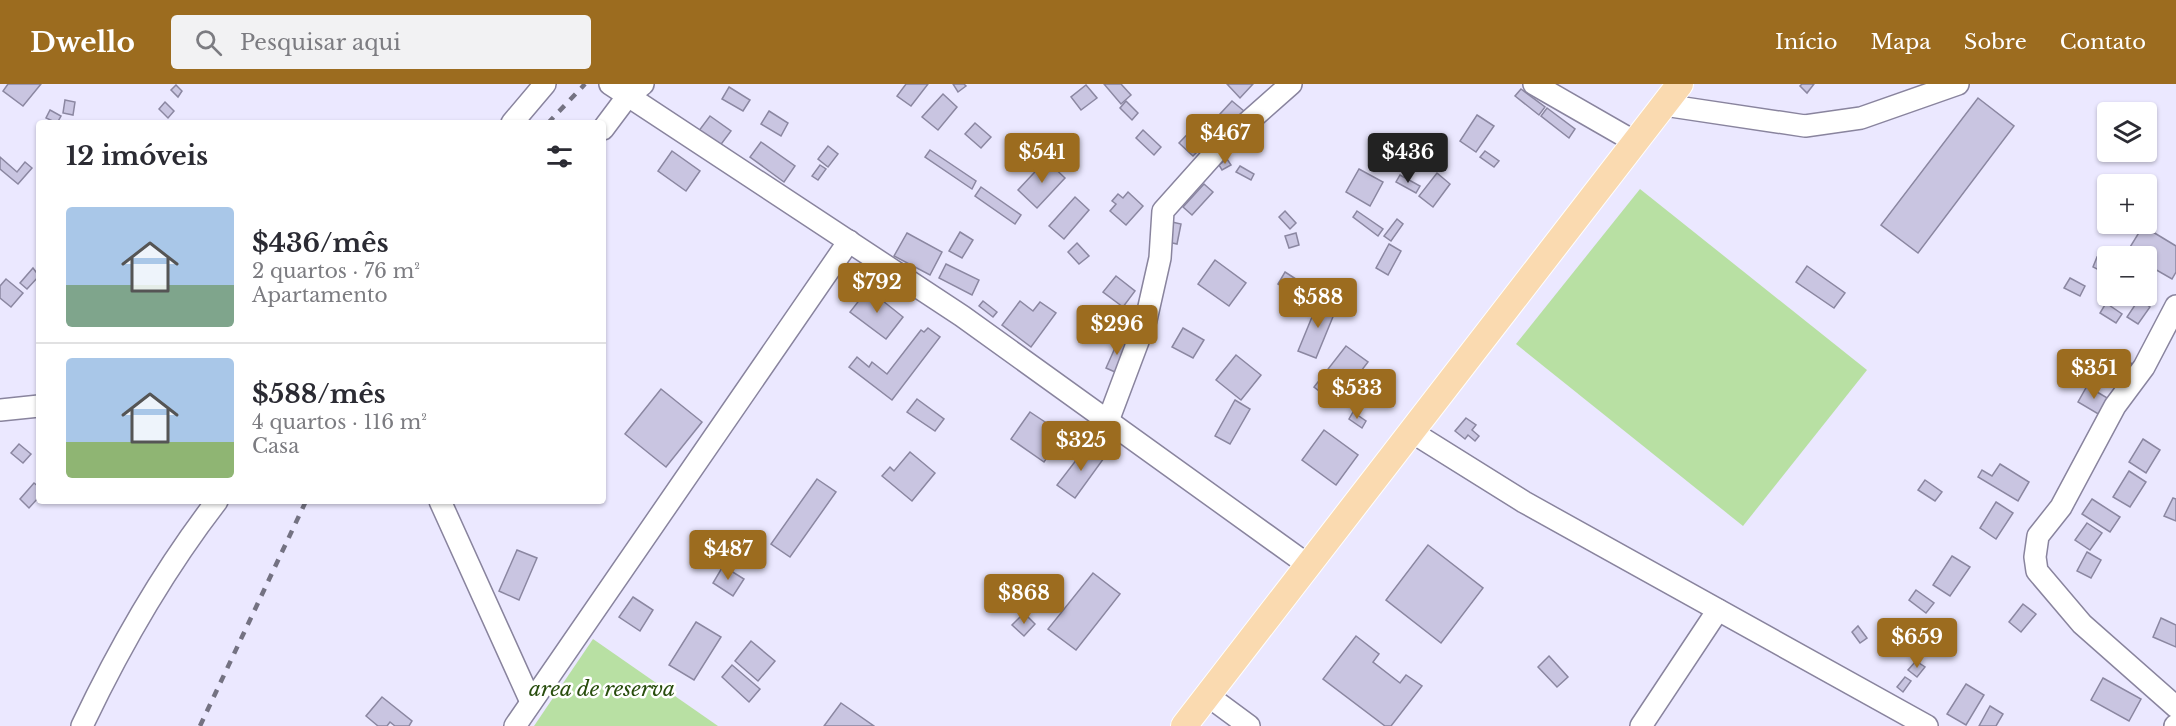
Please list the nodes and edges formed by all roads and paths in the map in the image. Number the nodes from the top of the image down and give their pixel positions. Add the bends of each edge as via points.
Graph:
1 (545, 84) edge
2 (610, 84) edge
3 (1291, 84) edge
4 (1534, 84) edge
5 (1680, 84) edge
6 (1958, 84) edge
7 (635, 91) edge
8 (1664, 105) junction
9 (515, 120) edge
10 (606, 125) edge
11 (1635, 142) junction
12 (849, 241) junction
13 (2176, 306) edge
14 (36, 406) edge
15 (0, 410) edge
16 (1108, 421) junction
17 (1412, 432) junction
18 (215, 504) edge
19 (441, 504) edge
20 (1308, 566) junction
21 (1718, 610) junction
22 (1207, 695) junction
23 (531, 702) junction
24 (2176, 708) edge
25 (82, 726) edge
26 (515, 726) edge
27 (1184, 726) edge
28 (1249, 726) edge
29 (1641, 726) edge
30 (1927, 726) edge

1 - 9 street
2 - 7 street
3 - 16 street via 1222,145 1163,211 1160,258 1146,320
4 - 11 street
5 - 8 main road
6 - 8 street via 1861,118 1805,126
7 - 10 street
7 - 12 street via 660,115
8 - 11 main road
11 - 17 main road
12 - 16 street
12 - 23 street
13 - 24 street via 2144,367 2115,406 2061,507 2038,536 2035,557 2037,571 2082,624
14 - 15 street
16 - 20 street
17 - 20 main road
17 - 21 street via 1515,497
18 - 25 street via 177,553 145,606
19 - 23 street
20 - 22 main road
21 - 29 street
21 - 30 street
22 - 27 main road
22 - 28 street
23 - 26 street

